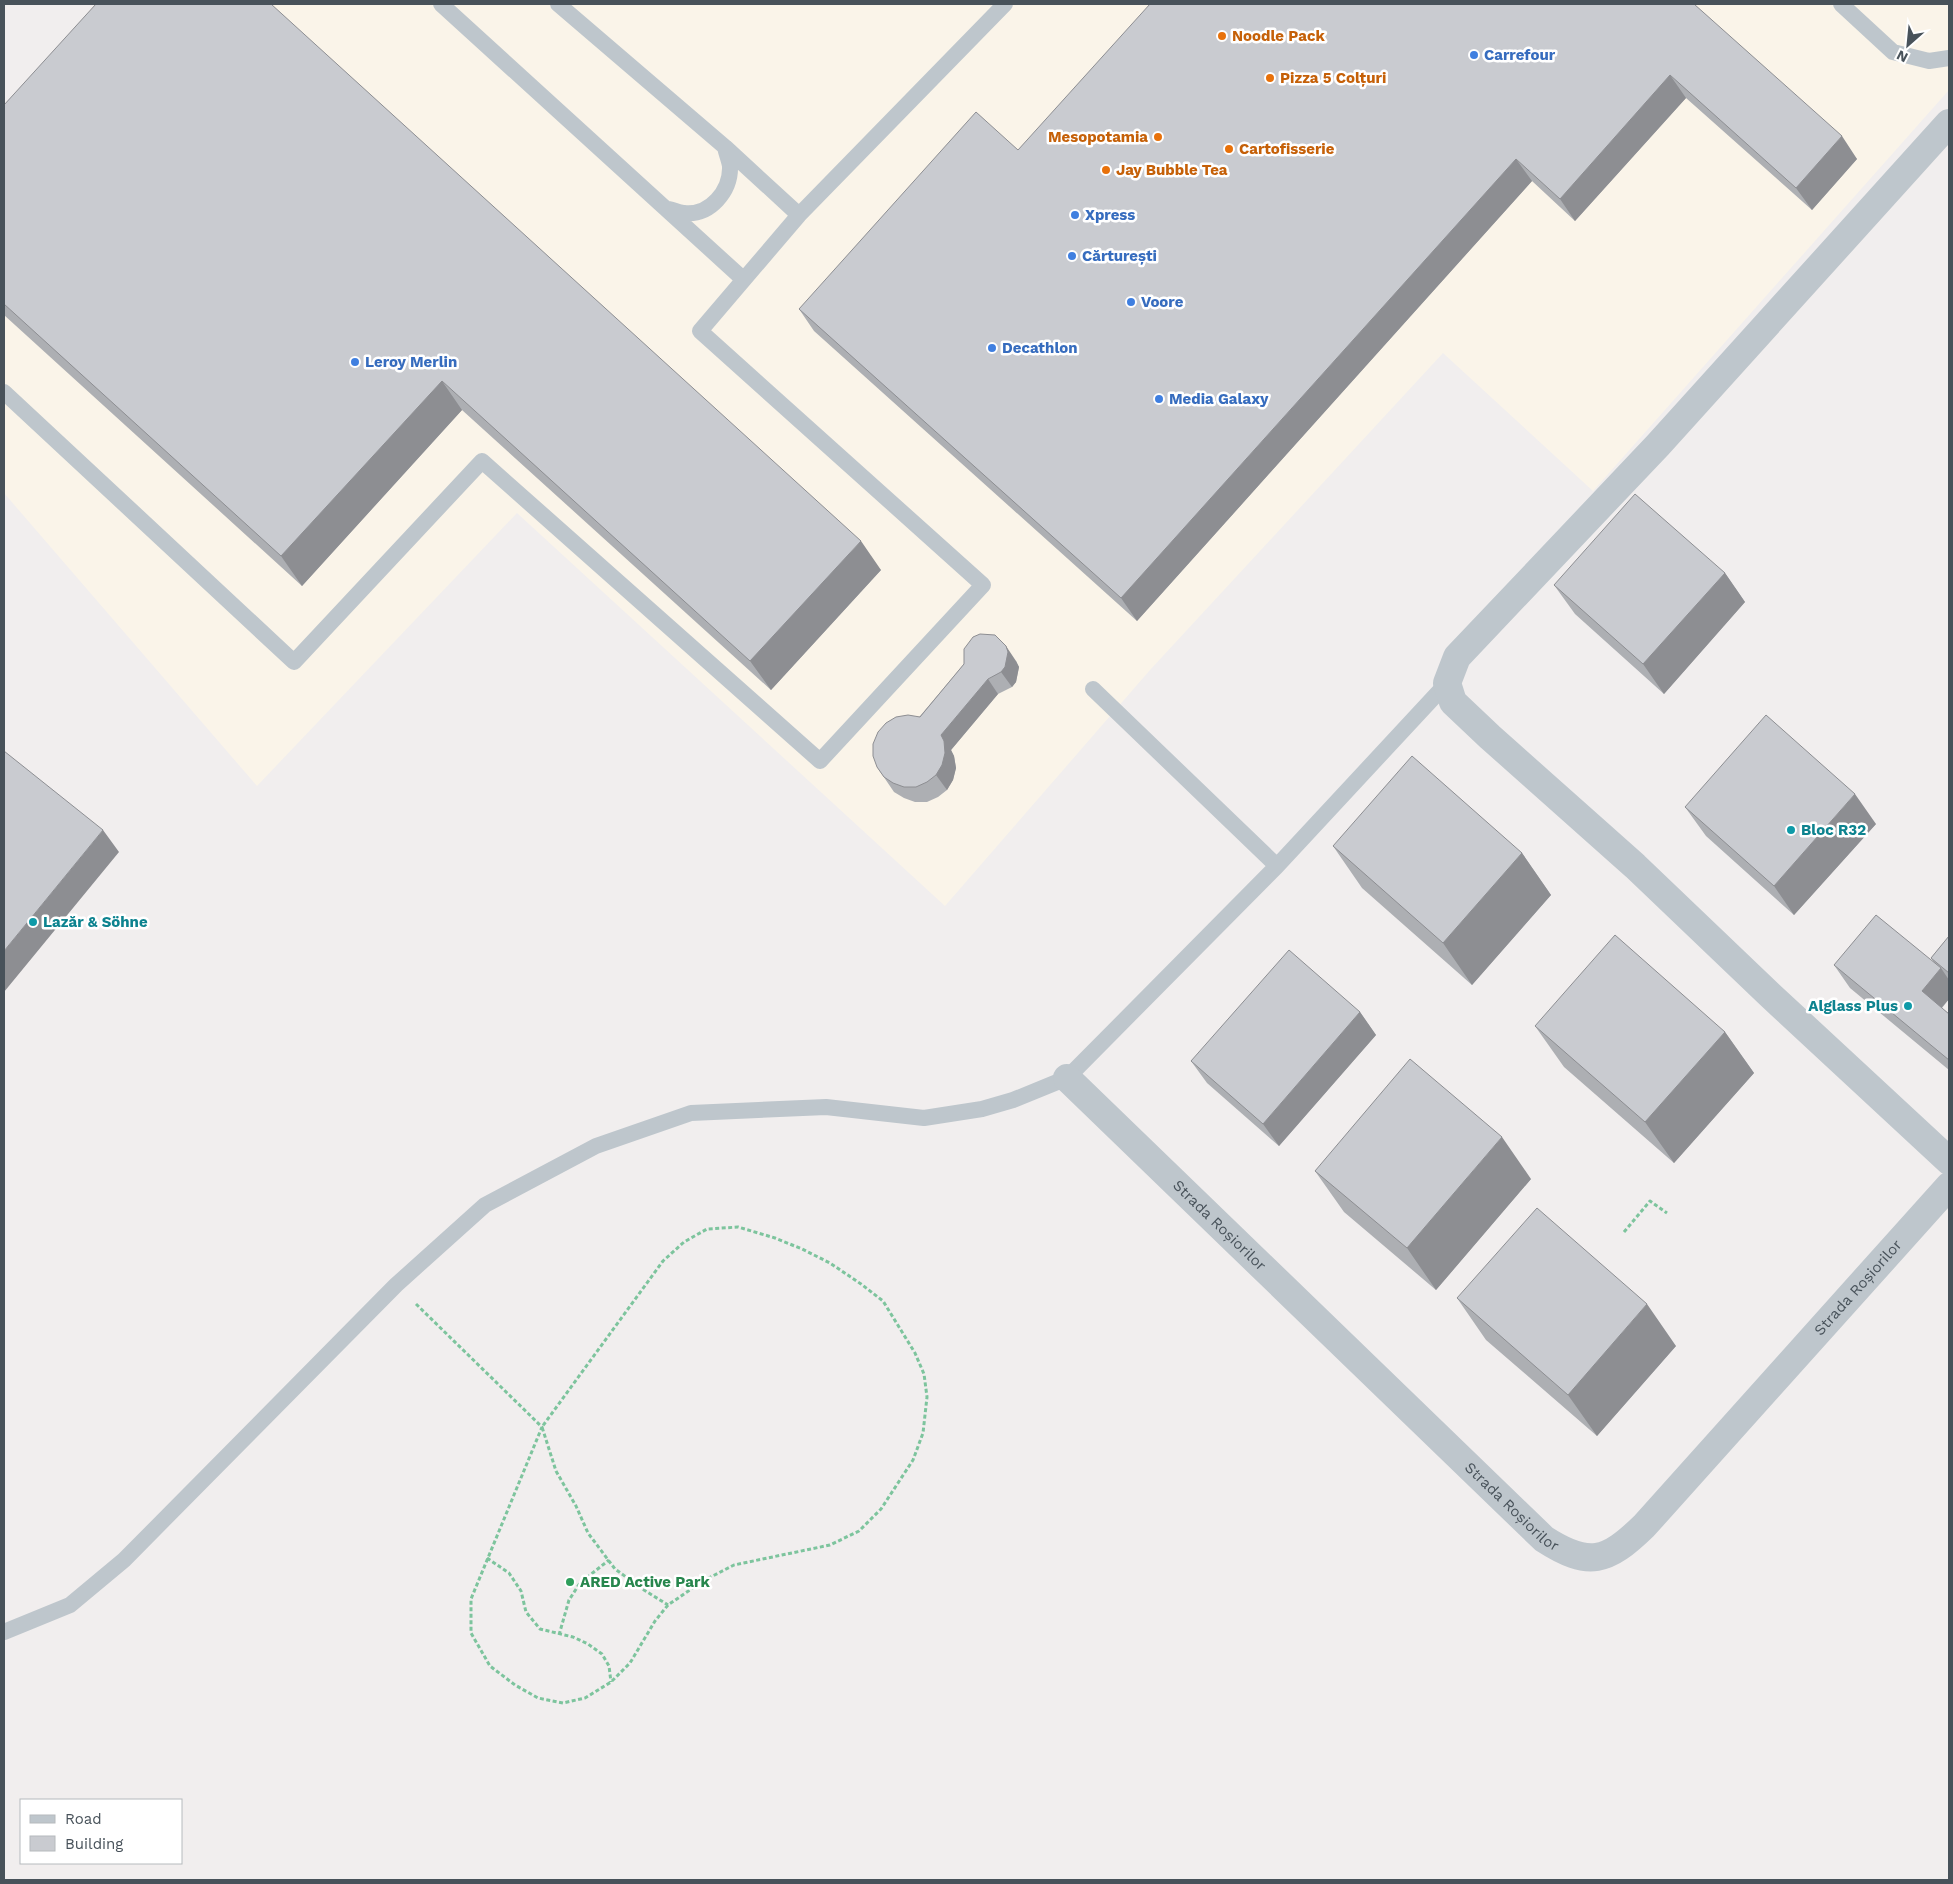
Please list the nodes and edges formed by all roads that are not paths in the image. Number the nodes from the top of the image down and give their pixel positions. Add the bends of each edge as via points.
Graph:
1 (441, 4) edge
2 (558, 4) edge
3 (1005, 4) edge
4 (1842, 4) edge
5 (1949, 58) edge
6 (1949, 123) edge
7 (725, 147) junction
8 (667, 209) junction
9 (799, 215) junction
10 (743, 279) junction
11 (4, 392) edge
12 (1447, 683) junction
13 (1093, 689) dead end
14 (1277, 866) junction
15 (1067, 1078) junction
16 (1949, 1161) edge
17 (1949, 1186) edge
18 (4, 1632) edge

1 - 8 lane
2 - 7 lane
3 - 9 lane
4 - 5 lane via 1893,52 1930,61
6 - 12 street via 1658,445 1457,657
7 - 8 lane via 730,166 728,184 719,200 704,210 685,214
7 - 9 lane
8 - 10 lane
9 - 10 lane
10 - 11 lane via 700,330 983,585 820,761 482,461 294,662
12 - 14 lane
12 - 16 street via 1453,702 1490,738 1635,866
13 - 14 lane
14 - 15 lane
15 - 17 street, Strada Roșiorilor via 1544,1538 1564,1551 1584,1556 1604,1556 1623,1546 1644,1526
15 - 18 lane via 982,1109 924,1118 826,1107 691,1113 596,1146 485,1205 396,1285 124,1560 70,1605

